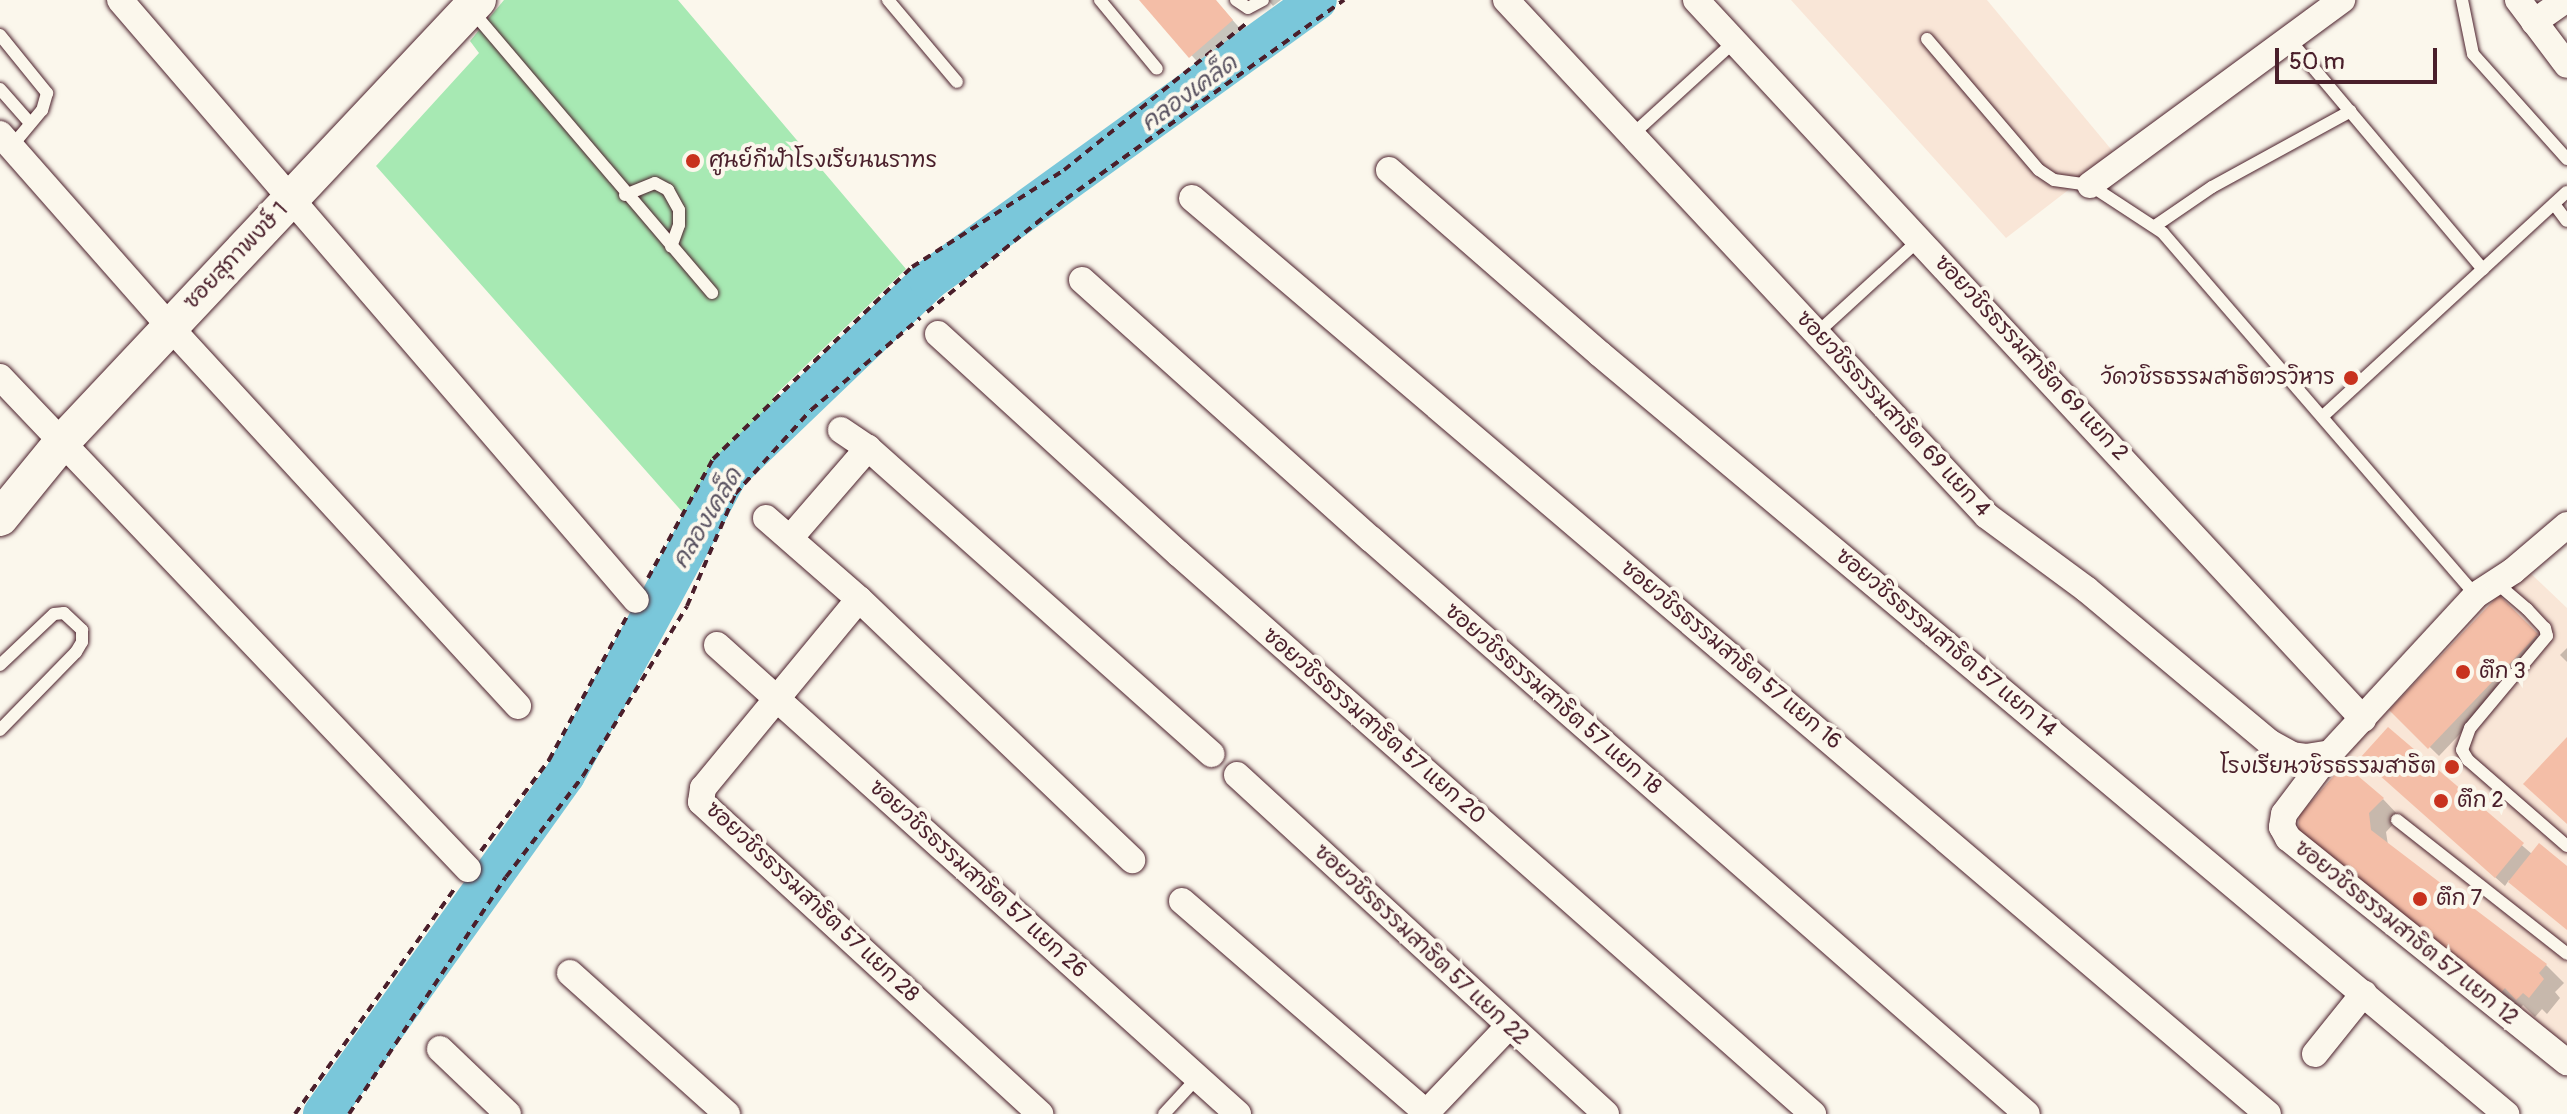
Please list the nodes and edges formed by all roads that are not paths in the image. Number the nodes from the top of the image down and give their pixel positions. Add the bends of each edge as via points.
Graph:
1 (120, 0) edge
2 (888, 0) edge
3 (1100, 0) edge
4 (1236, 0) edge
5 (1263, 0) edge
6 (1506, 0) edge
7 (1696, 0) edge
8 (2342, 0) edge
9 (2462, 0) edge
10 (2518, 0) edge
11 (2566, 0) edge
12 (474, 4) edge
13 (2313, 8) edge
14 (2534, 22) junction
15 (0, 35) edge
16 (2289, 38) junction
17 (1927, 39) dead end
18 (1735, 41) junction
19 (2567, 65) edge
20 (1157, 69) dead end
21 (957, 82) dead end
22 (0, 89) edge
23 (2351, 111) junction
24 (30, 123) junction
25 (1632, 135) junction
26 (6, 140) edge
27 (2567, 159) edge
28 (1389, 170) dead end
29 (2090, 185) junction
30 (2567, 192) edge
31 (625, 195) junction
32 (1192, 198) dead end
33 (289, 200) junction
34 (2554, 204) junction
35 (2567, 221) edge
36 (2155, 226) junction
37 (1920, 239) junction
38 (671, 247) junction
39 (2483, 269) junction
40 (1082, 280) dead end
41 (712, 293) dead end
42 (169, 326) junction
43 (1817, 333) junction
44 (938, 334) dead end
45 (0, 377) edge
46 (2323, 416) junction
47 (841, 430) dead end
48 (62, 442) junction
49 (868, 448) junction
50 (0, 518) edge
51 (766, 518) dead end
52 (2567, 525) edge
53 (791, 537) junction
54 (2485, 588) junction
55 (859, 599) junction
56 (636, 600) dead end
57 (717, 645) dead end
58 (0, 665) edge
59 (777, 699) junction
60 (518, 706) dead end
61 (2363, 719) junction
62 (0, 730) edge
63 (2330, 753) junction
64 (1211, 754) dead end
65 (1237, 775) dead end
66 (2397, 820) dead end
67 (2567, 846) edge
68 (1132, 860) dead end
69 (468, 869) dead end
70 (1182, 901) dead end
71 (2567, 954) edge
72 (570, 973) dead end
73 (2364, 993) junction
74 (1508, 1027) junction
75 (440, 1049) dead end
76 (2315, 1054) dead end
77 (2567, 1062) edge
78 (1198, 1077) junction
79 (1428, 1113) edge
80 (508, 1114) edge
81 (727, 1114) edge
82 (1040, 1114) edge
83 (1164, 1114) edge
84 (1238, 1114) edge
85 (1606, 1114) edge
86 (1813, 1114) edge
87 (2027, 1114) edge
88 (2268, 1114) edge
89 (2506, 1114) edge

1 - 33 street
2 - 21 lane
3 - 20 lane
4 - 5 lane via 1248,8
6 - 25 street, ซอยวชิรธรรมสาธิต 69 แยก 4
7 - 18 street, ซอยวชิรธรรมสาธิต 69 แยก 2
8 - 13 street
9 - 27 lane via 2473,54
10 - 14 street
11 - 14 street
12 - 31 lane
12 - 33 street, ซอยสุภาพงษ์ 1
13 - 16 street
14 - 19 street
15 - 24 lane via 47,93 47,102
16 - 23 lane
16 - 29 street
17 - 29 lane via 2039,170 2054,180
18 - 25 lane
18 - 37 street, ซอยวชิรธรรมสาธิต 69 แยก 2
22 - 24 lane
23 - 36 lane via 2212,187
23 - 39 lane
24 - 26 lane
25 - 43 street, ซอยวชิรธรรมสาธิต 69 แยก 4
26 - 42 street
28 - 73 street, ซอยวชิรธรรมสาธิต 57 แยก 14 via 1600,354
29 - 36 lane
30 - 34 lane
31 - 38 lane
31 - 38 lane via 655,183 668,190 679,210
32 - 88 street, ซอยวชิรธรรมสาธิต 57 แยก 16
33 - 42 street, ซอยสุภาพงษ์ 1
33 - 56 street
34 - 35 lane
34 - 39 lane
36 - 46 lane
37 - 43 lane
37 - 61 street, ซอยวชิรธรรมสาธิต 69 แยก 2
38 - 41 lane
39 - 46 lane
40 - 87 street, ซอยวชิรธรรมสาธิต 57 แยก 18
42 - 48 street, ซอยสุภาพงษ์ 1
42 - 60 street
43 - 63 street, ซอยวชิรธรรมสาธิต 69 แยก 4 via 2004,531 2086,589 2269,742 2292,755
44 - 86 street, ซอยวชิรธรรมสาธิต 57 แยก 20
45 - 48 street
46 - 54 lane
47 - 49 street
48 - 50 street, ซอยสุภาพงษ์ 1
48 - 69 street
49 - 53 street
49 - 64 street
51 - 53 street
52 - 54 street, ซอยวชิรธรรมสาธิต 57 แยก 12
53 - 55 street
54 - 61 street, ซอยวชิรธรรมสาธิต 57 แยก 12
54 - 67 lane via 2527,609 2547,636 2470,728 2462,750
55 - 59 street, ซอยวชิรธรรมสาธิต 57 แยก 28
55 - 68 street
57 - 59 street, ซอยวชิรธรรมสาธิต 57 แยก 26
58 - 62 lane via 54,614 64,613 82,630 76,652
59 - 78 street, ซอยวชิรธรรมสาธิต 57 แยก 26
59 - 82 street, ซอยวชิรธรรมสาธิต 57 แยก 28 via 703,788 701,802
61 - 63 street, ซอยวชิรธรรมสาธิต 57 แยก 12
63 - 77 street, ซอยวชิรธรรมสาธิต 57 แยก 12 via 2284,814 2282,827 2288,838
65 - 74 street, ซอยวชิรธรรมสาธิต 57 แยก 22
66 - 71 lane
70 - 79 street
72 - 81 street
73 - 76 street
73 - 89 street, ซอยวชิรธรรมสาธิต 57 แยก 14
74 - 79 street
74 - 85 street, ซอยวชิรธรรมสาธิต 57 แยก 22
75 - 80 street
78 - 83 lane
78 - 84 street, ซอยวชิรธรรมสาธิต 57 แยก 26

